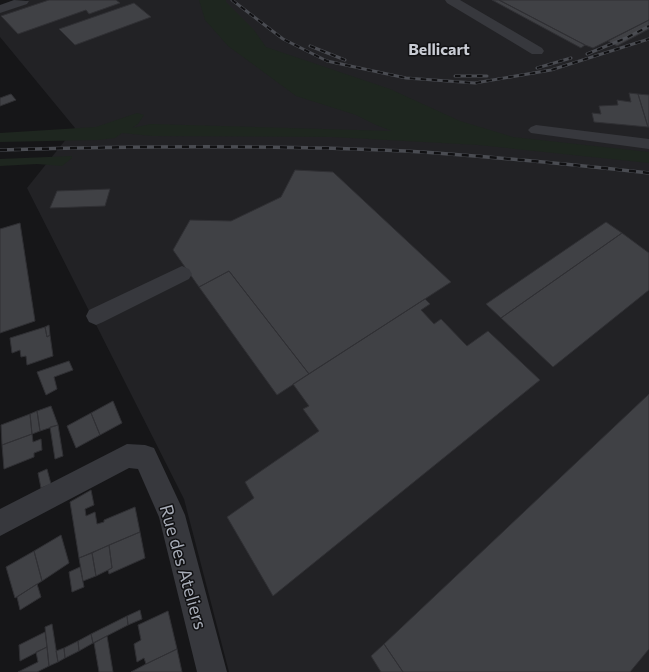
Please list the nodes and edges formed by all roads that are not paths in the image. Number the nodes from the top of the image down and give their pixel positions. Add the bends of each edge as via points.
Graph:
1 (21, 0) edge
2 (451, 0) edge
3 (0, 9) edge
4 (536, 51) dead end
5 (536, 130) dead end
6 (649, 144) edge
7 (182, 274) dead end
8 (96, 316) dead end
9 (0, 523) edge
10 (212, 672) edge

1 - 3 street via 23,1
2 - 4 street
5 - 6 street
7 - 8 street
9 - 10 street, Rue des Ateliers via 127,456 145,457 172,515

